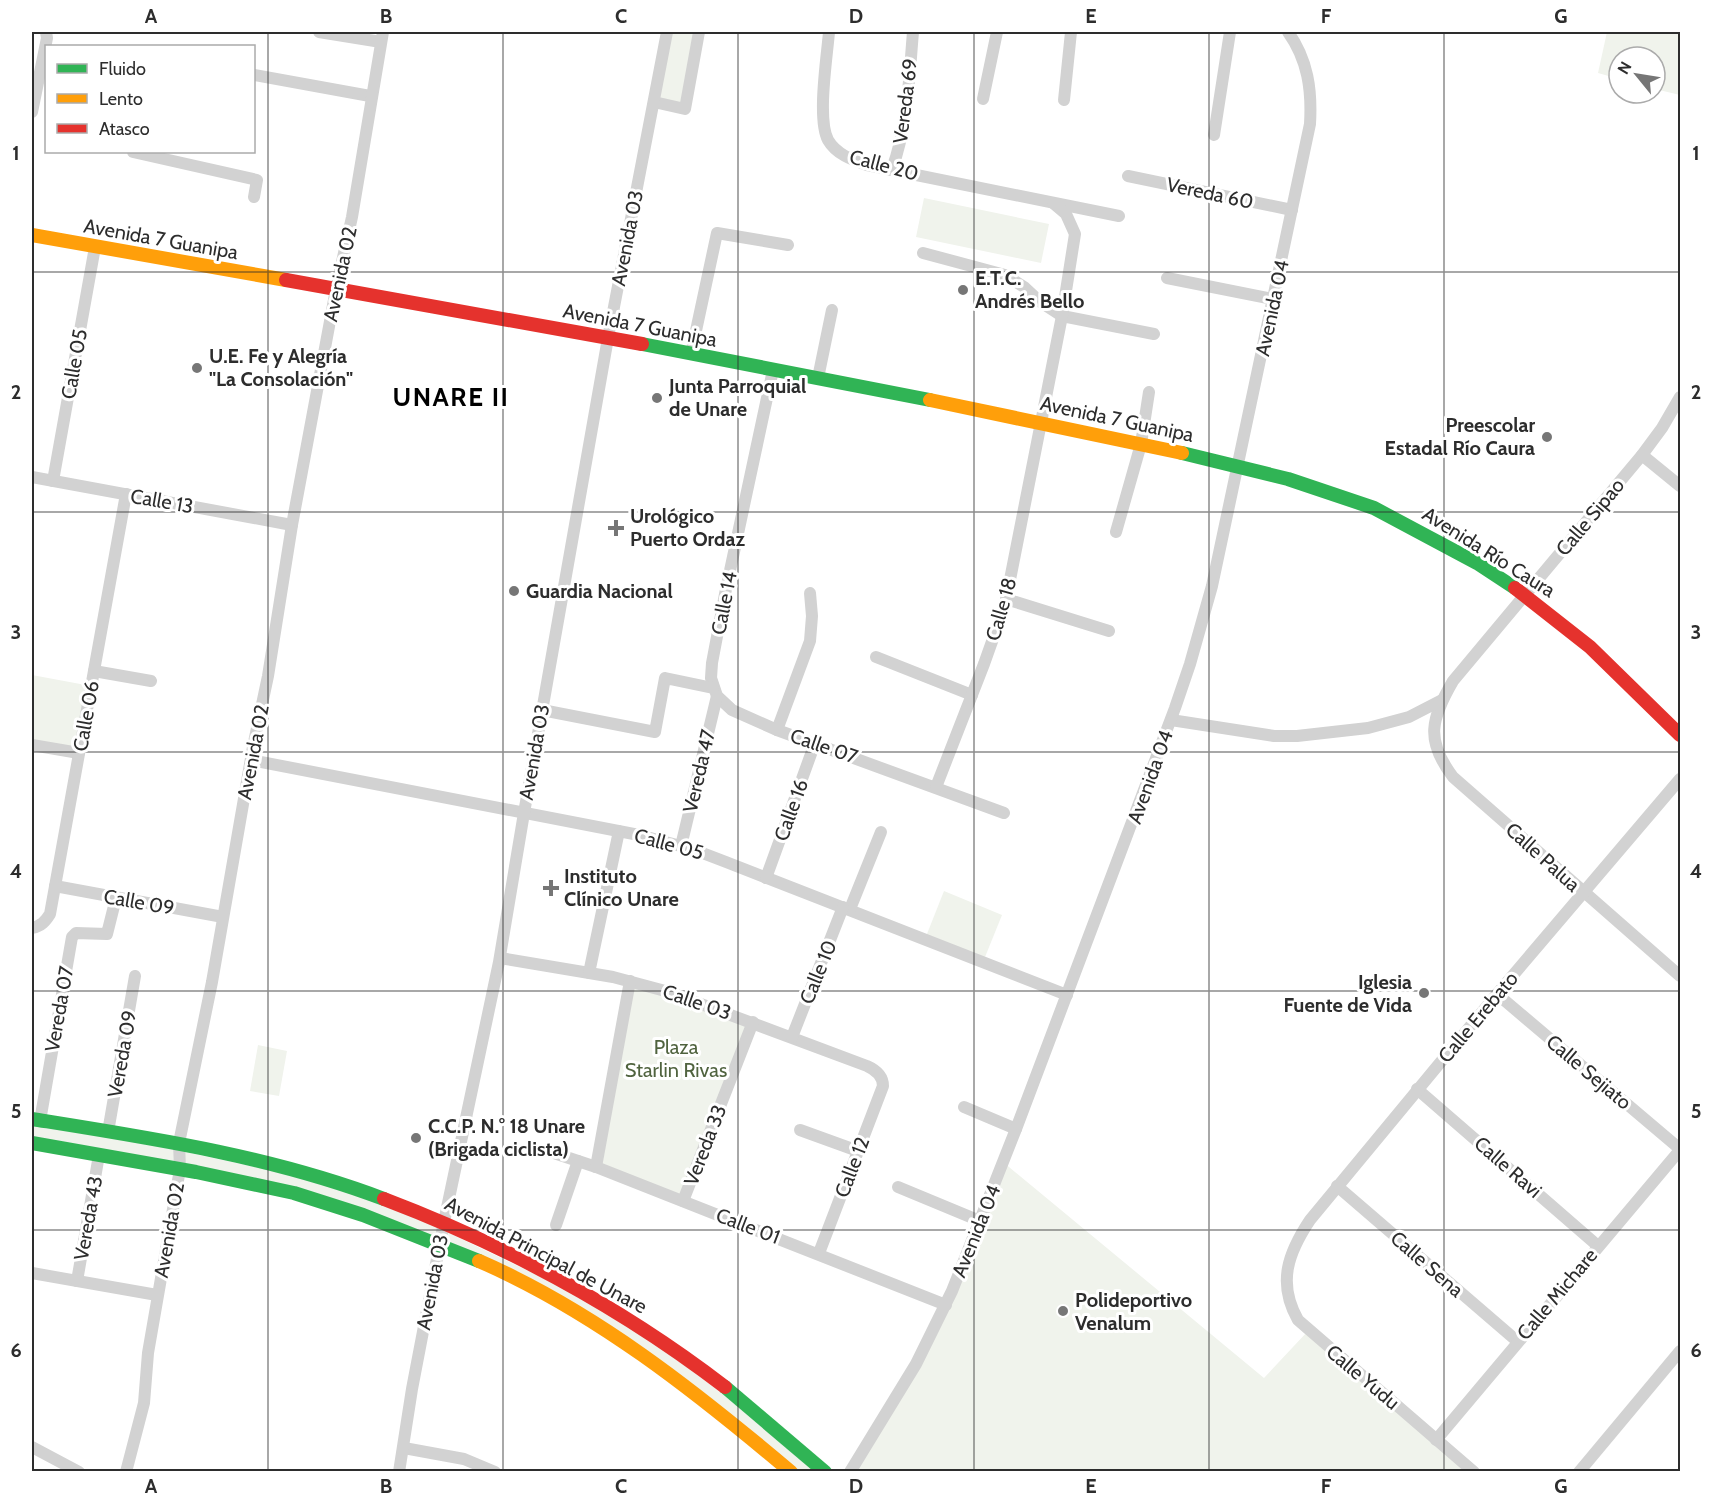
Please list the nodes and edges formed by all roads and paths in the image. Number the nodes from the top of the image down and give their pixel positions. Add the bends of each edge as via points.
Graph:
1 (319, 32) edge
2 (667, 32) edge
3 (699, 32) edge
4 (829, 32) edge
5 (913, 32) edge
6 (997, 32) edge
7 (1071, 32) edge
8 (1230, 32) edge
9 (1288, 32) edge
10 (382, 37) edge
11 (45, 55) edge
12 (255, 75) edge
13 (41, 88) edge
14 (370, 96) junction
15 (983, 99) dead end
16 (1064, 100) dead end
17 (654, 102) junction
18 (32, 112) edge
19 (1214, 135) dead end
20 (137, 153) edge
21 (892, 169) junction
22 (1128, 176) dead end
23 (254, 197) dead end
24 (1053, 203) junction
25 (1292, 210) junction
26 (1119, 216) dead end
27 (32, 235) edge
28 (788, 245) dead end
29 (95, 247) junction
30 (923, 253) dead end
31 (1167, 278) dead end
32 (336, 289) junction
33 (1273, 299) junction
34 (832, 310) dead end
35 (1062, 316) junction
36 (1154, 334) dead end
37 (608, 338) junction
38 (691, 354) junction
39 (773, 370) junction
40 (818, 378) junction
41 (1149, 392) dead end
42 (1680, 397) edge
43 (1041, 422) junction
44 (1141, 444) junction
45 (1642, 455) junction
46 (1239, 466) junction
47 (32, 477) edge
48 (52, 481) junction
49 (1680, 486) edge
50 (126, 495) junction
51 (292, 525) junction
52 (1116, 532) dead end
53 (810, 593) dead end
54 (1525, 594) junction
55 (1006, 599) junction
56 (1109, 631) dead end
57 (876, 657) dead end
58 (94, 671) junction
59 (151, 681) dead end
60 (715, 692) junction
61 (972, 695) junction
62 (1442, 700) junction
63 (542, 710) junction
64 (1171, 720) junction
65 (1434, 721) joint
66 (777, 730) junction
67 (1680, 735) edge
68 (815, 743) junction
69 (32, 745) edge
70 (79, 753) junction
71 (251, 760) junction
72 (1680, 779) edge
73 (936, 787) junction
74 (524, 813) junction
75 (1004, 813) dead end
76 (619, 831) junction
77 (881, 832) dead end
78 (681, 846) junction
79 (766, 878) junction
80 (55, 886) junction
81 (1584, 893) junction
82 (116, 898) junction
83 (847, 908) junction
84 (223, 917) junction
85 (32, 928) edge
86 (500, 958) junction
87 (589, 973) junction
88 (135, 976) dead end
89 (1680, 976) edge
90 (630, 981) junction
91 (1497, 994) junction
92 (1067, 995) junction
93 (753, 1022) junction
94 (792, 1037) junction
95 (883, 1080) joint
96 (1418, 1089) junction
97 (964, 1107) dead end
98 (36, 1120) edge
99 (1016, 1129) junction
100 (800, 1130) dead end
101 (108, 1132) junction
102 (32, 1143) edge
103 (179, 1143) junction
104 (1680, 1150) edge
105 (858, 1151) junction
106 (548, 1152) dead end
107 (99, 1155) junction
108 (578, 1161) junction
109 (596, 1167) junction
110 (180, 1169) junction
111 (898, 1186) dead end
112 (1337, 1186) junction
113 (683, 1201) junction
114 (980, 1221) junction
115 (444, 1222) junction
116 (556, 1225) dead end
117 (440, 1246) junction
118 (1598, 1246) junction
119 (819, 1253) junction
120 (1287, 1264) joint
121 (32, 1273) edge
122 (76, 1281) junction
123 (157, 1295) junction
124 (946, 1305) junction
125 (1517, 1341) junction
126 (1680, 1351) edge
127 (1436, 1440) junction
128 (32, 1447) edge
129 (404, 1448) junction
130 (1584, 1470) edge
131 (79, 1472) edge
132 (126, 1472) edge
133 (399, 1472) edge
134 (495, 1472) edge
135 (791, 1472) edge
136 (825, 1472) edge
137 (850, 1472) edge
138 (1473, 1472) edge

1 - 10 street
2 - 17 street, Avenida 03
3 - 17 street via 685,108
4 - 21 street, Calle 20 via 823,110 828,141 846,157
5 - 21 street, Vereda 69 via 906,115
6 - 15 street
7 - 16 street
8 - 19 street
9 - 25 street, Avenida 04 via 1304,60 1312,100
10 - 14 street, Avenida 02
11 - 13 street
12 - 14 street
13 - 18 street
14 - 32 street, Avenida 02 via 352,217
17 - 37 street, Avenida 03
20 - 23 street via 257,180
21 - 24 street, Calle 20
22 - 25 street, Vereda 60
24 - 26 street, Calle 20
24 - 35 street via 1066,214 1075,234
25 - 33 street, Avenida 04
27 - 29 street, Avenida 7 Guanipa
28 - 38 street via 717,233
29 - 32 street, Avenida 7 Guanipa
29 - 48 street, Calle 05
30 - 35 street via 1005,275
31 - 33 street
32 - 37 street, Avenida 7 Guanipa
32 - 51 street, Avenida 02
33 - 46 street, Avenida 04
34 - 40 street
35 - 36 street
35 - 43 street
37 - 38 street, Avenida 7 Guanipa
37 - 63 street, Avenida 03
38 - 39 street, Avenida 7 Guanipa
39 - 40 street, Avenida 7 Guanipa
39 - 60 street, Calle 14 via 712,663
40 - 43 street, Avenida 7 Guanipa
41 - 44 street
42 - 45 street, Calle Sipao
43 - 44 street, Avenida 7 Guanipa
43 - 55 street, Calle 18
44 - 46 street, Avenida 7 Guanipa
44 - 52 street
45 - 49 street
45 - 54 street, Calle Sipao
46 - 54 street, Avenida Río Caura via 1374,508 1441,542
46 - 64 street, Avenida 04 via 1205,614
47 - 48 street, Calle 13
48 - 50 street, Calle 13
50 - 51 street, Calle 13
50 - 58 street, Calle 06
51 - 71 street, Avenida 02
53 - 66 street via 810,641
54 - 62 street, Calle Sipao
54 - 67 street, Avenida Río Caura via 1590,647
55 - 56 street
55 - 61 street, Calle 18
57 - 61 street
58 - 59 street
58 - 70 street, Calle 06
60 - 63 street via 665,678 655,732
60 - 66 street, Calle 07 via 732,710
60 - 78 street, Vereda 47
61 - 73 street, Calle 18
62 - 64 street via 1409,717 1368,728 1297,736
62 - 65 street, Calle Sipao
63 - 74 street, Avenida 03
64 - 92 street, Avenida 04
65 - 81 street, Calle Palua via 1434,741 1440,759 1454,777
66 - 68 street, Calle 07
68 - 73 street, Calle 07
68 - 79 street, Calle 16
69 - 70 street
70 - 80 street, Calle 06
71 - 74 street, Calle 05
71 - 84 street, Avenida 02
72 - 81 street, Calle Erebato
73 - 75 street, Calle 07
74 - 76 street, Calle 05
74 - 86 street, Avenida 03
76 - 78 street, Calle 05
76 - 87 street
77 - 83 street, Calle 10
78 - 79 street, Calle 05
79 - 83 street, Calle 05
80 - 82 street, Calle 09
80 - 85 street, Calle 06 via 50,914 45,922
81 - 89 street, Calle Palua
81 - 91 street, Calle Erebato
82 - 84 street, Calle 09
82 - 98 street, Vereda 07 via 109,932 76,933 72,937
83 - 92 street, Calle 05
83 - 94 street, Calle 10
84 - 103 street, Avenida 02
86 - 87 street, Calle 03
86 - 115 street, Avenida 03
87 - 90 street, Calle 03
88 - 101 street, Vereda 09
90 - 93 street, Calle 03
90 - 109 street
91 - 96 street, Calle Erebato
91 - 104 street, Calle Sejiato
92 - 99 street, Avenida 04
93 - 94 street, Calle 03
93 - 113 street, Vereda 33
94 - 95 street, Calle 03 via 867,1066
95 - 105 street, Calle 12
96 - 112 street, Calle Erebato
96 - 118 street, Calle Ravi
97 - 99 street
98 - 101 street, Avenida Principal de Unare
99 - 114 street, Avenida 04
100 - 105 street
101 - 103 street, Avenida Principal de Unare
102 - 107 street, Avenida Principal de Unare
103 - 110 street, Avenida 02
103 - 115 street, Avenida Principal de Unare via 310,1174
104 - 118 street, Calle Michare
105 - 119 street, Calle 12
106 - 108 street, Calle 01
107 - 110 street, Avenida Principal de Unare
107 - 122 street, Vereda 43
108 - 109 street, Calle 01
108 - 116 street
109 - 113 street, Calle 01
110 - 117 street, Avenida Principal de Unare via 296,1194
110 - 123 street, Avenida 02
111 - 114 street
112 - 120 street, Calle Erebato via 1299,1236
112 - 125 street, Calle Sena
113 - 119 street, Calle 01
114 - 124 street, Avenida 04
115 - 117 street, Avenida 03
115 - 136 street, Avenida Principal de Unare via 640,1326 723,1386
117 - 129 street, Avenida 03
117 - 135 street, Avenida Principal de Unare via 513,1277 600,1326 678,1379
118 - 125 street, Calle Michare
119 - 124 street, Calle 01
120 - 127 street, Calle Yudu via 1290,1308 1298,1320
121 - 122 street
122 - 123 street
123 - 132 street, Avenida 02 via 144,1404
124 - 137 street, Avenida 04 via 916,1364
125 - 127 street, Calle Michare
126 - 130 street
127 - 138 street, Calle Yudu
128 - 131 street
129 - 133 street, Avenida 03
129 - 134 street via 464,1459

